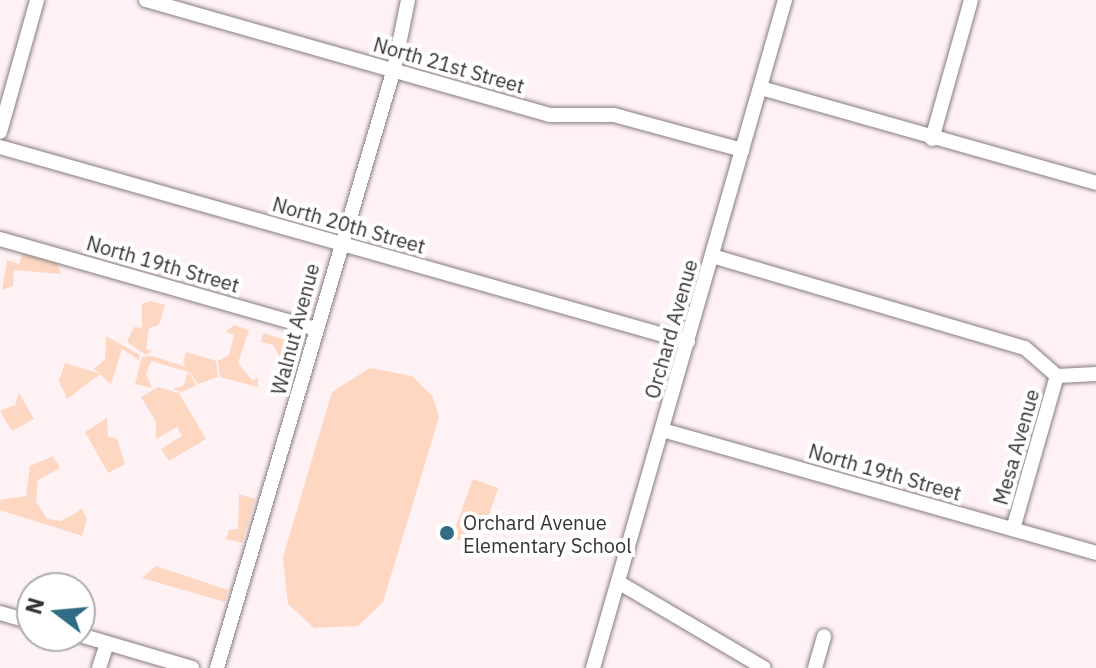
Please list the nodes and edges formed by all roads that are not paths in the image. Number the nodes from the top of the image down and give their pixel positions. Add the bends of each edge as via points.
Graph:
1 (37, 0) edge
2 (146, 0) edge
3 (408, 0) edge
4 (785, 0) edge
5 (971, 0) edge
6 (394, 69) junction
7 (761, 88) junction
8 (0, 132) edge
9 (932, 139) junction
10 (0, 147) edge
11 (742, 150) junction
12 (1096, 183) edge
13 (0, 239) edge
14 (338, 243) junction
15 (712, 256) junction
16 (316, 329) junction
17 (688, 342) junction
18 (1096, 374) edge
19 (1057, 376) junction
20 (662, 430) junction
21 (1013, 529) junction
22 (1096, 553) edge
23 (618, 582) junction
24 (824, 636) dead end
25 (96, 640) edge
26 (107, 643) junction
27 (758, 667) edge
28 (99, 668) edge
29 (192, 668) edge
30 (217, 668) edge
31 (593, 668) edge
32 (815, 668) edge

1 - 8 street
2 - 6 street, North 21st Street
3 - 6 street, Walnut Avenue
4 - 7 street, Orchard Avenue
5 - 9 street
6 - 11 street, North 21st Street via 550,115 614,115
6 - 14 street, Walnut Avenue
7 - 9 street
7 - 11 street, Orchard Avenue
9 - 12 street
10 - 14 street, North 20th Street
11 - 15 street, Orchard Avenue
13 - 16 street, North 19th Street
14 - 16 street, Walnut Avenue
14 - 17 street, North 20th Street
15 - 17 street, Orchard Avenue
15 - 19 street via 1025,348
16 - 30 street, Walnut Avenue
17 - 20 street, Orchard Avenue
18 - 19 street
19 - 21 street, Mesa Avenue
20 - 21 street, North 19th Street
20 - 23 street, Orchard Avenue
21 - 22 street, North 19th Street
23 - 27 street
23 - 31 street, Orchard Avenue
24 - 32 street
25 - 26 street
26 - 28 street
26 - 29 street

